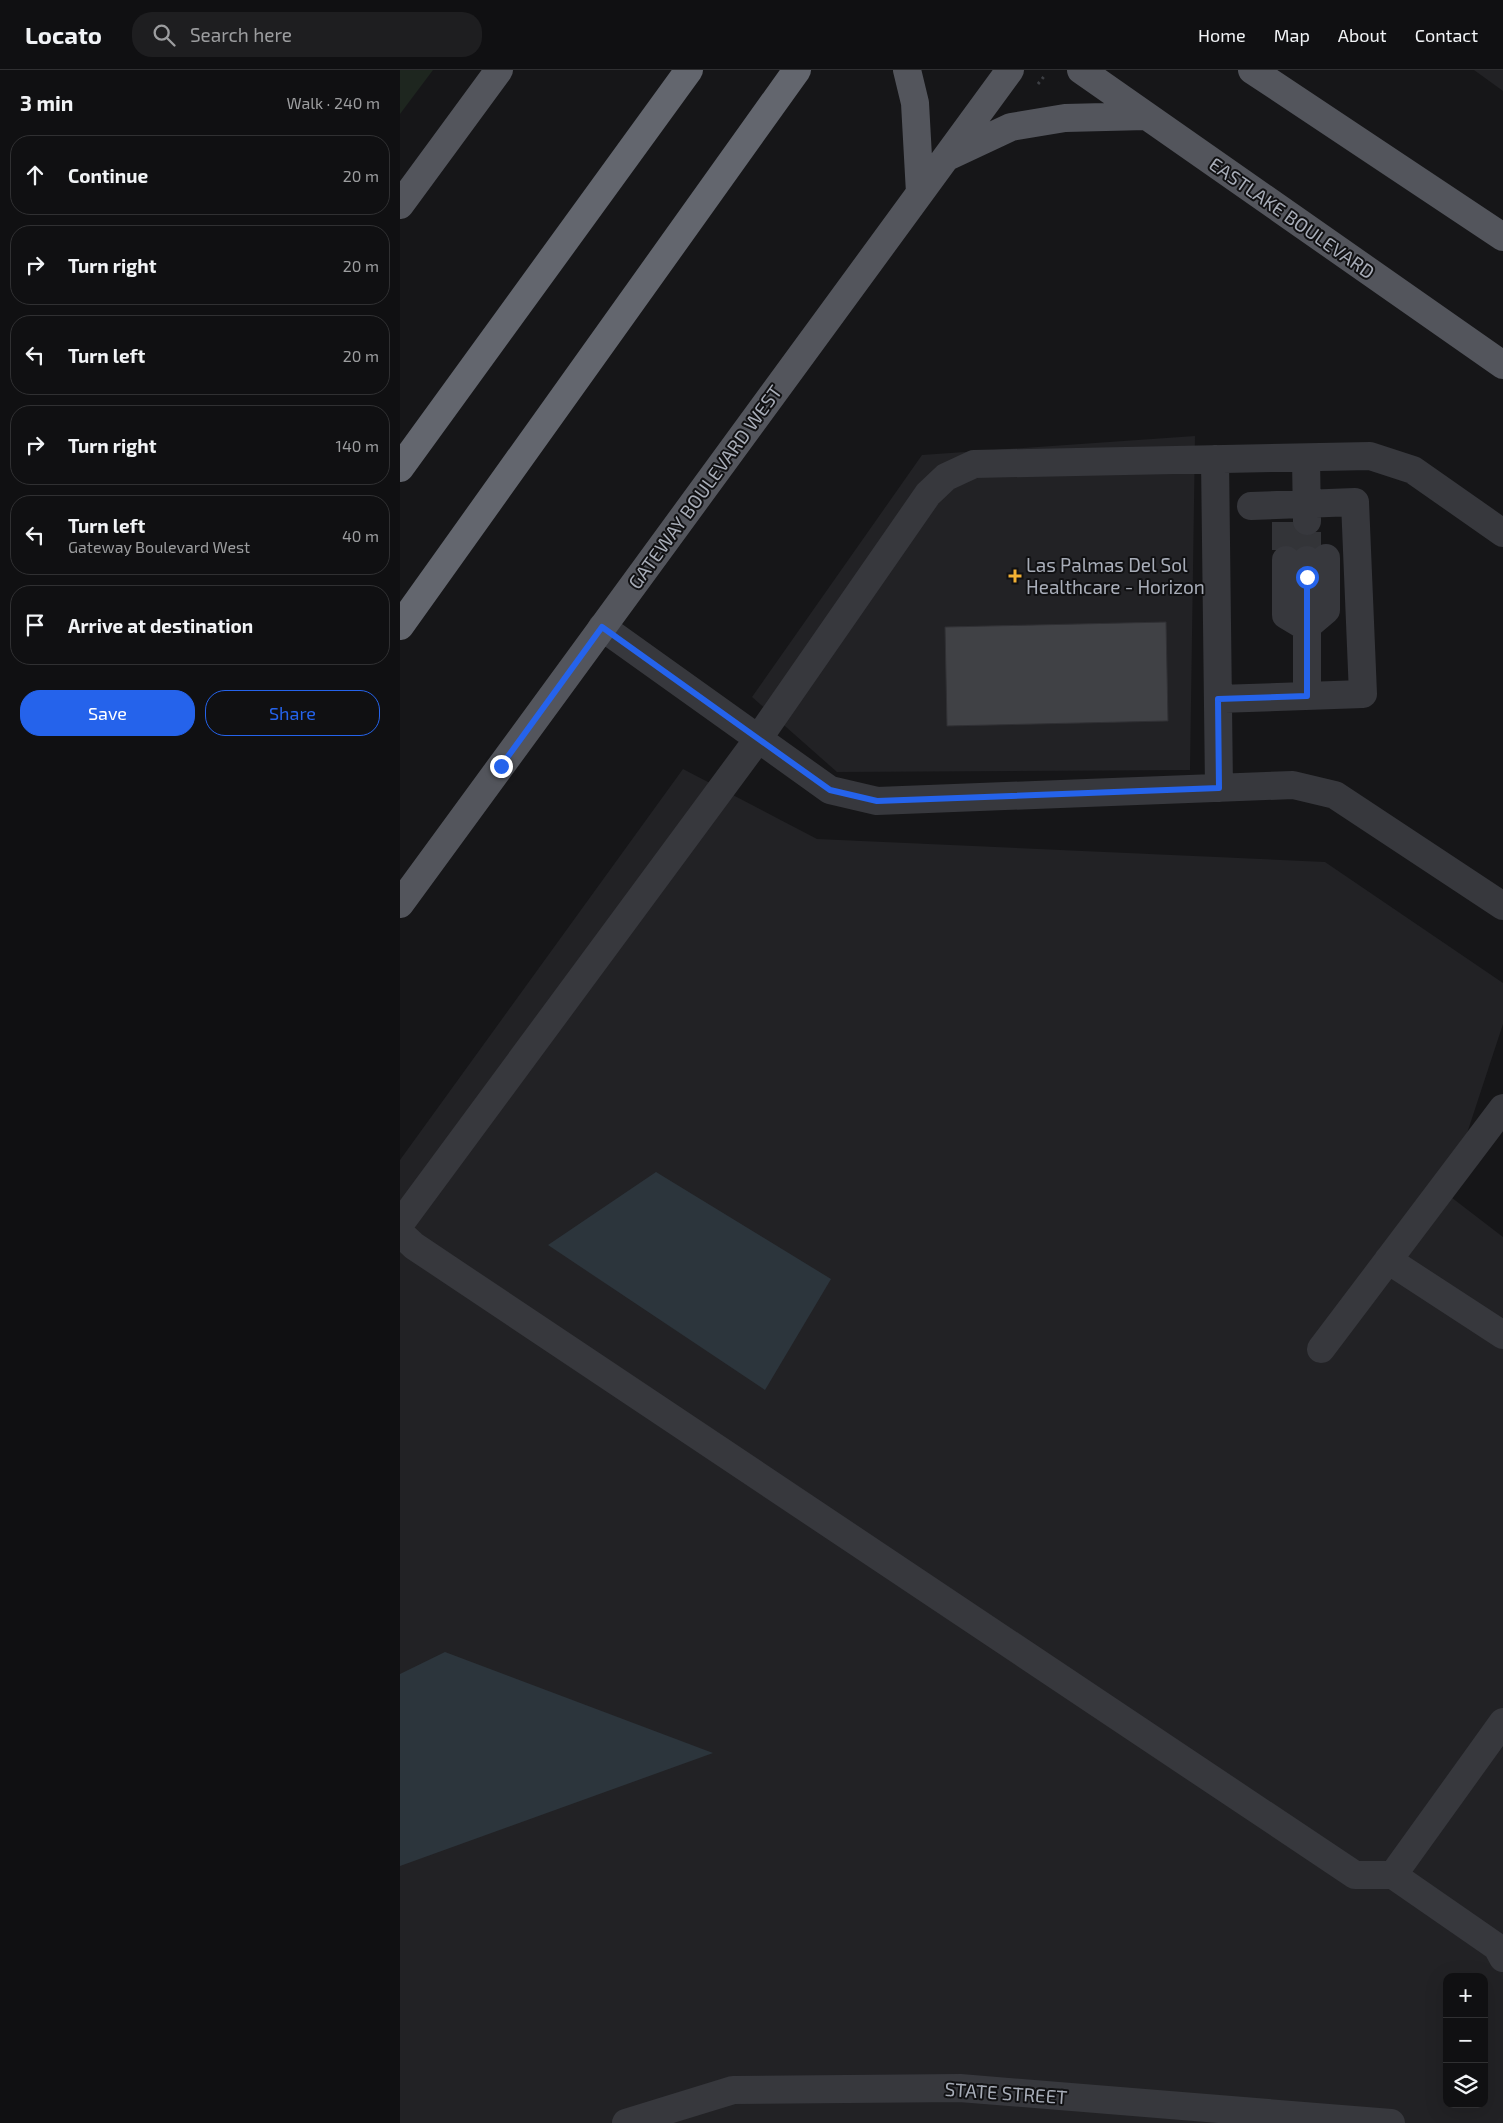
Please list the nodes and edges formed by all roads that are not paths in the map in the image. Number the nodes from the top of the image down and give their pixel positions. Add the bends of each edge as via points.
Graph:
1 (499, 70) edge
2 (689, 70) edge
3 (907, 70) edge
4 (1010, 70) edge
5 (1081, 70) edge
6 (1252, 70) edge
7 (796, 71) edge
8 (1146, 116) junction
9 (946, 158) junction
10 (920, 193) junction
11 (402, 198) edge
12 (1503, 237) edge
13 (1503, 365) edge
14 (1306, 458) junction
15 (1215, 459) junction
16 (400, 468) edge
17 (1251, 506) dead end
18 (1306, 513) junction
19 (1503, 534) edge
20 (400, 626) edge
21 (602, 627) junction
22 (1306, 627) junction
23 (1307, 696) junction
24 (1218, 699) junction
25 (758, 739) junction
26 (1219, 788) junction
27 (400, 904) edge
28 (1503, 906) edge
29 (1503, 1108) edge
30 (400, 1224) edge
31 (400, 1233) edge
32 (1388, 1260) junction
33 (1503, 1335) edge
34 (1321, 1349) dead end
35 (1503, 1722) edge
36 (1393, 1874) junction
37 (1503, 1958) edge
38 (626, 2123) edge
39 (1391, 2123) edge

1 - 11 main road
2 - 16 highway
3 - 10 main road via 915,103
4 - 9 main road, GATEWAY BOULEVARD WEST
5 - 8 main road, EASTLAKE BOULEVARD
6 - 12 main road
7 - 20 highway
8 - 9 main road via 1065,118 1011,127
8 - 13 main road, EASTLAKE BOULEVARD
9 - 10 main road, GATEWAY BOULEVARD WEST
10 - 21 main road, GATEWAY BOULEVARD WEST
14 - 15 street
14 - 18 street
14 - 19 street via 1370,456 1412,470
15 - 24 street
15 - 25 street via 974,464 946,477 928,494
17 - 18 street
18 - 23 street via 1355,502 1363,694
21 - 25 street
21 - 27 main road, GATEWAY BOULEVARD WEST
22 - 22 street via 1326,610 1306,559 1286,615
22 - 23 street
23 - 24 street
24 - 26 street
25 - 26 street via 830,790 877,801
25 - 30 street
26 - 28 street via 1293,785 1335,795
29 - 32 street
31 - 36 street via 422,1252 1355,1875
32 - 33 street
32 - 34 street
35 - 36 street
36 - 37 street via 1497,1947
38 - 39 street, STATE STREET via 733,2090 960,2088

